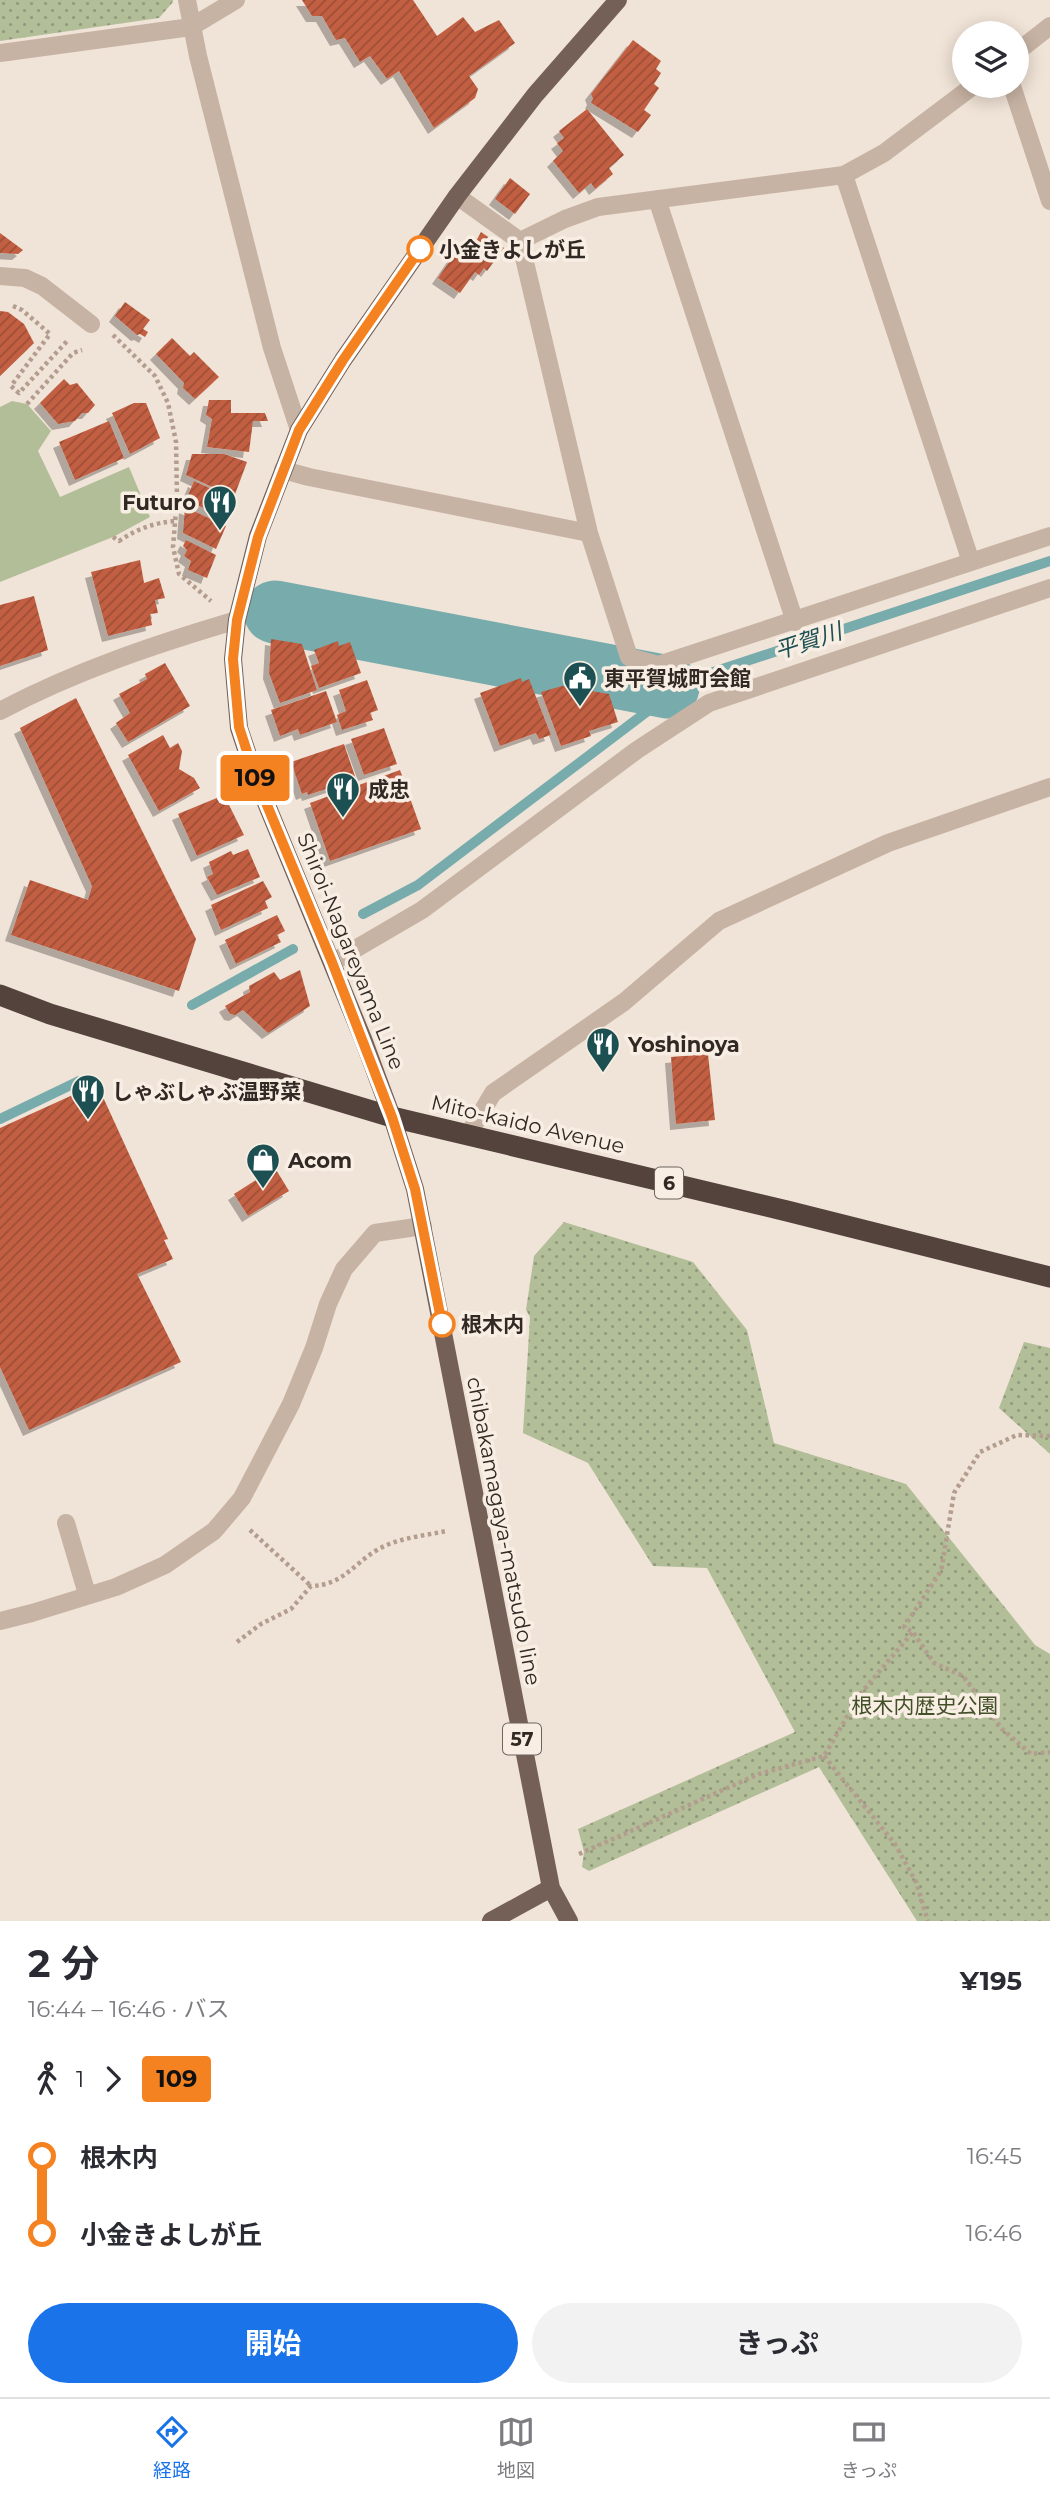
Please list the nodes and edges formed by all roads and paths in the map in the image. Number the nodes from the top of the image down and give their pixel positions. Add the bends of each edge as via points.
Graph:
1 (187, 0) edge
2 (236, 0) edge
3 (618, 0) edge
4 (1050, 26) edge
5 (191, 27) junction
6 (1029, 43) edge
7 (0, 53) edge
8 (957, 98) edge
9 (1016, 98) edge
10 (844, 175) junction
11 (457, 196) junction
12 (657, 199) junction
13 (1050, 201) edge
14 (520, 241) junction
15 (0, 276) edge
16 (9, 303) dead end
17 (88, 322) junction
18 (85, 349) dead end
19 (27, 404) dead end
20 (299, 430) junction
21 (284, 470) junction
22 (175, 522) junction
23 (589, 533) junction
24 (1050, 536) edge
25 (113, 537) dead end
26 (971, 562) junction
27 (1050, 588) edge
28 (237, 620) junction
29 (795, 622) junction
30 (0, 711) edge
31 (1050, 787) edge
32 (332, 962) junction
33 (0, 995) edge
34 (392, 1117) junction
35 (468, 1135) junction
36 (423, 1226) junction
37 (1050, 1278) edge
38 (1050, 1436) edge
39 (232, 1513) junction
40 (66, 1523) dead end
41 (446, 1531) dead end
42 (311, 1586) junction
43 (87, 1594) junction
44 (0, 1621) edge
45 (913, 1632) junction
46 (237, 1642) dead end
47 (1050, 1752) edge
48 (824, 1756) junction
49 (579, 1854) dead end
50 (551, 1888) junction
51 (491, 1921) edge
52 (569, 1921) edge
53 (928, 1921) edge

1 - 5 street
2 - 5 street
3 - 11 main road, Shiroi-Nagareyama Line via 536,94
4 - 6 street
5 - 7 street
5 - 20 street via 272,348
8 - 10 street via 893,146
9 - 13 street
10 - 12 street
10 - 26 street
11 - 14 street
11 - 20 main road, Shiroi-Nagareyama Line
12 - 14 street via 598,207
12 - 29 street
14 - 23 street
15 - 17 street via 25,278 42,286
16 - 17 path via 50,334 11,386 19,393
17 - 22 path via 94,320 107,329 155,376 168,403 176,442
18 - 19 path via 73,352
20 - 21 main road, Shiroi-Nagareyama Line
21 - 23 street
21 - 28 main road, Shiroi-Nagareyama Line via 258,537
22 - 25 path via 146,526 119,541
22 - 28 path via 173,547 179,574
23 - 29 street via 629,657 658,665
24 - 26 street
26 - 29 street
27 - 32 street via 709,703 637,750 422,910
28 - 30 street via 142,651 38,691
28 - 32 main road, Shiroi-Nagareyama Line via 233,659 239,727
31 - 35 street via 888,843 719,921 624,1002 493,1093
32 - 34 main road, Shiroi-Nagareyama Line
33 - 34 highway, Mito-kaido Avenue / 6
34 - 35 highway, Mito-kaido Avenue / 6
34 - 36 main road, chibakamagaya-matsudo line / 57
35 - 37 highway, Mito-kaido Avenue / 6
36 - 39 street via 375,1233 344,1269 291,1404
36 - 50 main road, chibakamagaya-matsudo line / 57
38 - 45 path via 1017,1435 981,1451 954,1493 941,1571 904,1627
39 - 42 path
39 - 43 street via 166,1565
40 - 43 street
41 - 42 path via 394,1542 339,1580
42 - 46 path via 291,1609
43 - 44 street
45 - 47 path via 934,1663 963,1676 1002,1729 1031,1754
45 - 48 path via 861,1693
48 - 49 path via 759,1774
48 - 53 path via 895,1844 916,1882
50 - 51 main road
50 - 52 main road, chibakamagaya-matsudo line

